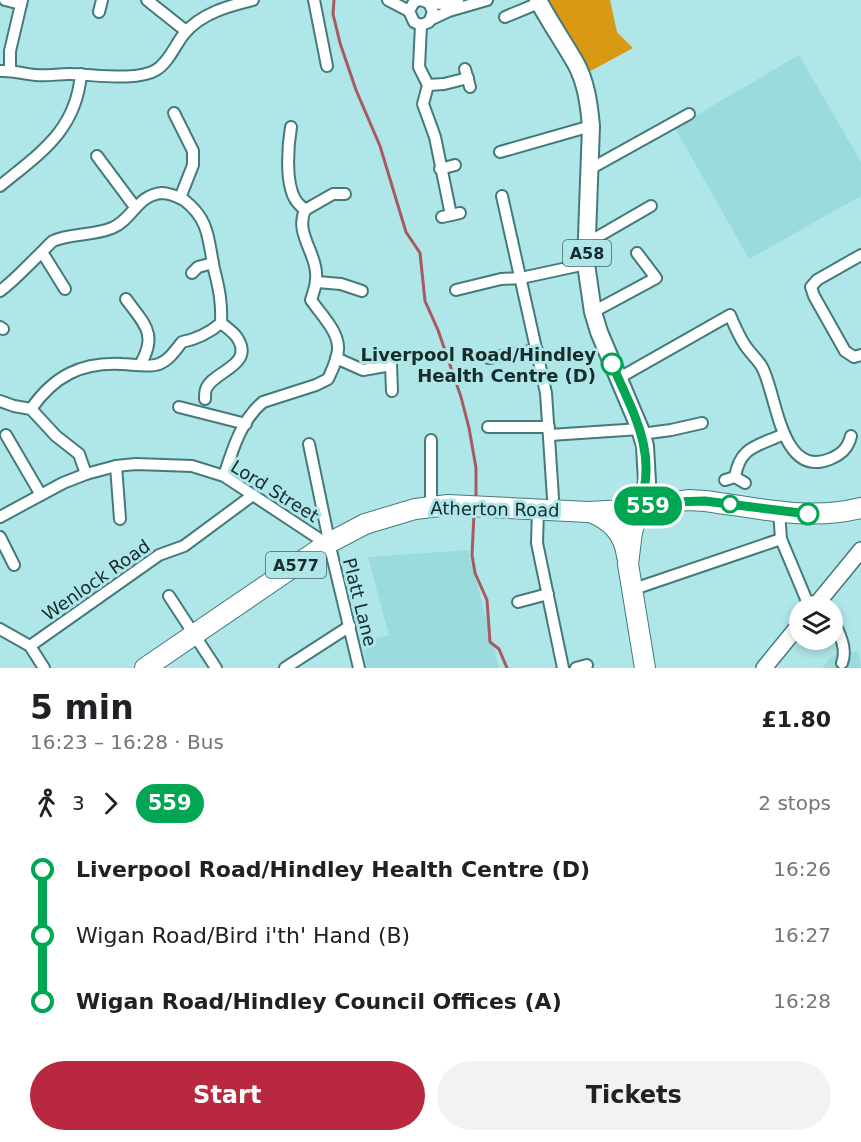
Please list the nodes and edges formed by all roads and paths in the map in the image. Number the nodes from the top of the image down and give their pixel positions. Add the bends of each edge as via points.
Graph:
1 (5, 0) edge
2 (147, 0) edge
3 (253, 0) edge
4 (314, 0) edge
5 (388, 0) edge
6 (458, 0) edge
7 (487, 0) edge
8 (423, 1) edge
9 (22, 2) edge
10 (538, 2) edge
11 (224, 4) edge
12 (409, 11) junction
13 (505, 18) dead end
14 (432, 19) junction
15 (421, 25) junction
16 (186, 31) junction
17 (327, 66) dead end
18 (5, 71) edge
19 (81, 74) junction
20 (468, 78) dead end
21 (428, 85) junction
22 (174, 113) dead end
23 (689, 114) dead end
24 (291, 126) dead end
25 (591, 126) junction
26 (500, 152) dead end
27 (97, 156) dead end
28 (455, 165) dead end
29 (440, 169) junction
30 (590, 169) junction
31 (0, 186) edge
32 (345, 194) dead end
33 (502, 196) dead end
34 (180, 198) junction
35 (135, 207) junction
36 (651, 207) dead end
37 (305, 210) junction
38 (451, 215) dead end
39 (587, 243) junction
40 (42, 252) junction
41 (637, 252) dead end
42 (861, 255) edge
43 (213, 263) junction
44 (586, 264) junction
45 (192, 273) dead end
46 (521, 278) junction
47 (316, 282) junction
48 (65, 289) dead end
49 (456, 290) dead end
50 (0, 291) edge
51 (362, 291) dead end
52 (126, 299) dead end
53 (593, 312) junction
54 (220, 323) junction
55 (537, 350) junction
56 (861, 355) edge
57 (336, 358) junction
58 (489, 358) dead end
59 (140, 365) junction
60 (618, 378) junction
61 (392, 391) dead end
62 (205, 399) dead end
63 (0, 400) edge
64 (179, 407) dead end
65 (31, 409) junction
66 (702, 423) dead end
67 (246, 424) junction
68 (488, 427) dead end
69 (549, 431) junction
70 (640, 432) junction
71 (784, 434) junction
72 (6, 435) dead end
73 (851, 436) dead end
74 (431, 440) dead end
75 (309, 444) dead end
76 (116, 466) junction
77 (86, 474) junction
78 (224, 476) junction
79 (745, 483) dead end
80 (41, 495) junction
81 (253, 495) junction
82 (546, 503) junction
83 (431, 506) junction
84 (639, 507) junction
85 (861, 508) edge
86 (779, 511) junction
87 (588, 512) junction
88 (0, 517) edge
89 (120, 519) dead end
90 (0, 537) edge
91 (781, 539) junction
92 (327, 544) junction
93 (861, 550) edge
94 (628, 564) junction
95 (14, 565) dead end
96 (631, 590) junction
97 (548, 594) junction
98 (169, 596) dead end
99 (812, 596) edge
100 (824, 596) edge
101 (518, 602) dead end
102 (350, 626) junction
103 (0, 629) edge
104 (194, 634) junction
105 (789, 637) edge
106 (30, 646) junction
107 (843, 646) edge
108 (842, 663) dead end
109 (44, 668) edge
110 (145, 668) edge
111 (216, 668) edge
112 (285, 668) edge
113 (359, 668) edge
114 (563, 668) edge
115 (645, 668) edge
116 (764, 668) edge

1 - 9 street
2 - 16 street
3 - 11 street
4 - 17 street
5 - 12 street
6 - 8 street via 443,4
7 - 14 street
8 - 12 street via 414,2
8 - 14 street via 434,12
9 - 18 street
10 - 13 street
10 - 25 main road, A58 via 576,63 586,92
11 - 16 street
12 - 15 street via 414,22
14 - 15 street
15 - 21 street via 419,67
16 - 19 street via 162,65 153,71 137,75
18 - 19 street
19 - 31 street via 78,100 61,132
20 - 21 street
21 - 29 street via 423,104 435,137
22 - 34 street via 193,151 193,165
23 - 30 street
24 - 37 street via 291,182 295,200
25 - 26 street
25 - 30 main road, A58
27 - 35 street
28 - 29 street
29 - 38 street
30 - 39 main road, A58
32 - 37 street via 333,194
33 - 46 street
34 - 35 street via 164,193 147,197
34 - 43 street via 198,213 206,228
35 - 40 street via 126,221 111,229 53,241
36 - 39 street
37 - 47 street via 302,230 316,267
39 - 44 main road, A58
40 - 48 street
40 - 50 street
41 - 53 street via 656,278
42 - 56 street via 817,280 812,287 845,351 854,357
43 - 45 street
43 - 54 street via 222,303
44 - 46 street
44 - 53 main road, A58
46 - 49 street
46 - 55 street
47 - 51 street
47 - 57 street via 311,300 333,332 338,346
52 - 59 street via 148,328 148,350
53 - 60 main road, A58
54 - 59 street via 210,332 182,342 157,365
54 - 62 street via 238,338 242,352 235,366 218,376 206,390
55 - 58 street
55 - 69 street
57 - 61 street via 363,370 391,365
57 - 67 street via 328,379 263,402
59 - 65 street via 109,363 59,377
60 - 70 main road, A58
60 - 71 street via 735,313 746,348 761,366
63 - 65 street
64 - 67 street
65 - 77 street via 78,454
66 - 70 street
67 - 78 street via 235,442
68 - 69 street
69 - 70 street
69 - 82 street
70 - 84 main road, A58 via 647,460 647,482
71 - 73 street via 798,454 810,461 849,454
71 - 79 street via 742,454 730,479
72 - 80 street
74 - 83 street
75 - 92 street, Platt Lane
76 - 77 street, Lord Street
76 - 78 street, Lord Street via 192,466
76 - 89 street
77 - 80 street, Lord Street
78 - 81 street, Lord Street
80 - 88 street, Lord Street
81 - 92 street, Lord Street
81 - 106 street, Wenlock Road via 184,546 159,555
82 - 83 highway, Atherton Road / A577
82 - 87 highway, Atherton Road / A577
82 - 97 street via 537,543
83 - 92 highway, Atherton Road / A577 via 365,524
84 - 86 highway, A577 via 705,501
84 - 87 highway, Atherton Road / A577
84 - 94 highway, A58
85 - 86 highway, A577 via 815,515
86 - 91 street
87 - 94 highway via 617,529 626,547
90 - 95 street
91 - 96 street
91 - 99 street
92 - 102 street, Platt Lane
92 - 104 highway, Atherton Road / A577
93 - 100 main road
94 - 96 highway, A58
96 - 115 highway, A58
97 - 101 street
97 - 114 street
98 - 104 street
102 - 112 street
102 - 113 street, Platt Lane
103 - 106 street
104 - 110 highway, Atherton Road / A577
104 - 111 street
105 - 116 main road
106 - 109 street
107 - 108 street

